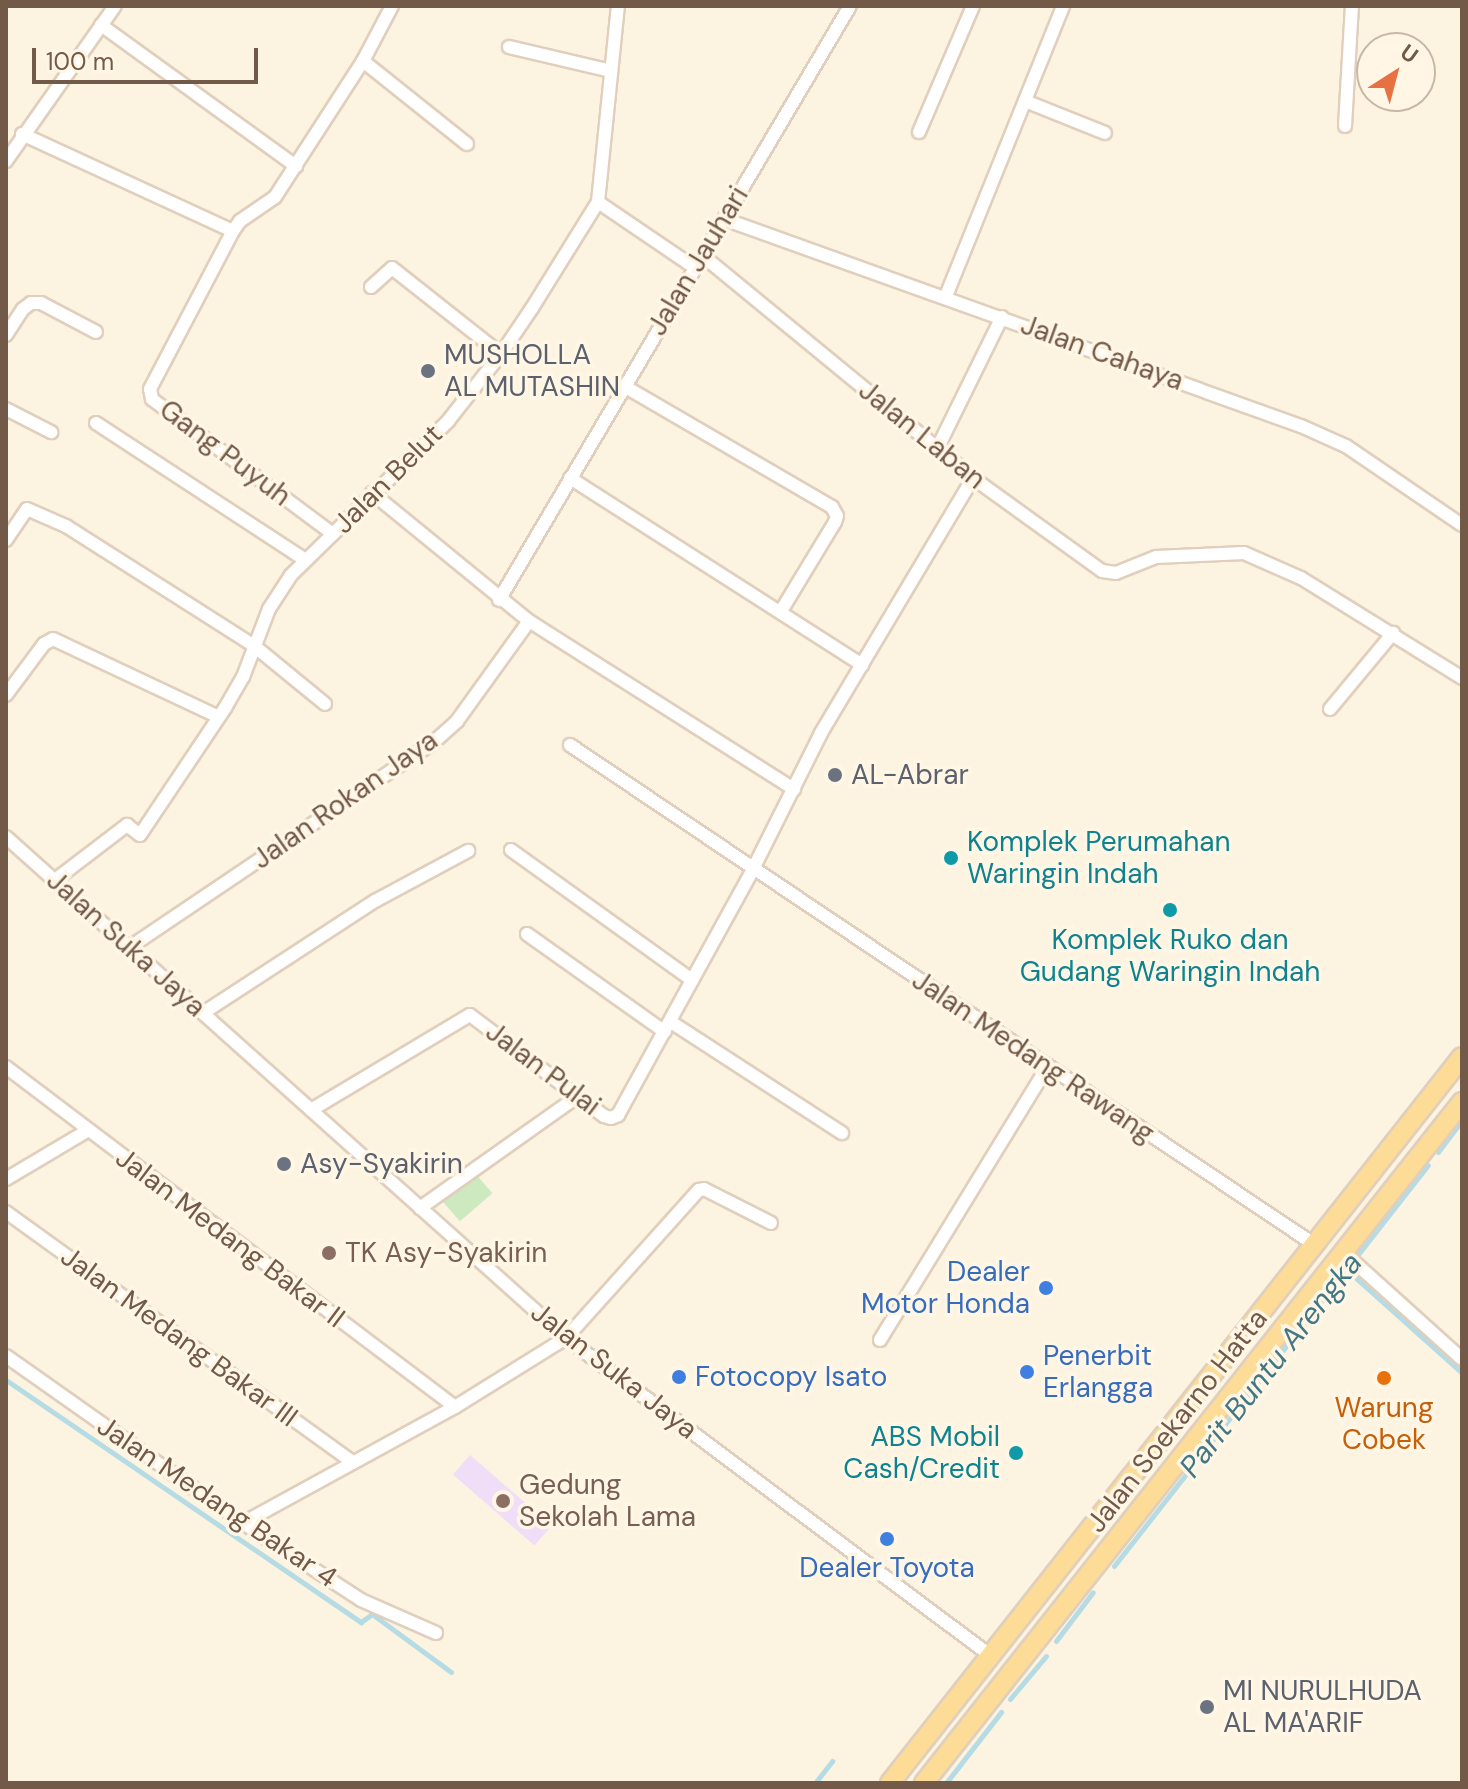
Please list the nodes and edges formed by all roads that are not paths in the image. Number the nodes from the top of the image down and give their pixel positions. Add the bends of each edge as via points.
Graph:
1 (115, 6) edge
2 (392, 6) edge
3 (618, 6) edge
4 (850, 6) edge
5 (973, 6) edge
6 (1063, 6) edge
7 (1352, 6) edge
8 (101, 25) junction
9 (509, 47) dead end
10 (363, 61) junction
11 (611, 71) junction
12 (1025, 101) junction
13 (1345, 126) dead end
14 (919, 132) dead end
15 (1105, 133) dead end
16 (22, 134) junction
17 (467, 144) dead end
18 (6, 161) edge
19 (296, 166) junction
20 (598, 202) junction
21 (724, 219) junction
22 (233, 231) junction
23 (703, 256) junction
24 (695, 268) junction
25 (371, 287) dead end
26 (946, 296) junction
27 (1002, 317) junction
28 (96, 332) dead end
29 (6, 335) edge
30 (501, 354) junction
31 (624, 386) junction
32 (6, 409) edge
33 (96, 423) dead end
34 (51, 432) dead end
35 (937, 449) junction
36 (570, 478) junction
37 (973, 478) junction
38 (372, 493) junction
39 (1462, 525) edge
40 (333, 534) junction
41 (6, 540) edge
42 (305, 560) junction
43 (499, 600) junction
44 (781, 611) junction
45 (529, 621) junction
46 (1393, 633) junction
47 (253, 645) junction
48 (862, 665) junction
49 (1462, 678) edge
50 (6, 695) edge
51 (325, 704) dead end
52 (1330, 709) dead end
53 (219, 717) junction
54 (570, 745) dead end
55 (794, 789) junction
56 (6, 837) edge
57 (511, 850) dead end
58 (468, 851) dead end
59 (753, 869) junction
60 (55, 880) junction
61 (527, 934) dead end
62 (130, 947) junction
63 (692, 980) junction
64 (203, 1013) junction
65 (668, 1027) junction
66 (1462, 1057) edge
67 (1048, 1066) junction
68 (6, 1067) edge
69 (578, 1096) junction
70 (1462, 1102) edge
71 (311, 1110) junction
72 (87, 1131) junction
73 (842, 1133) dead end
74 (6, 1179) edge
75 (420, 1208) junction
76 (6, 1212) edge
77 (771, 1223) dead end
78 (1315, 1245) junction
79 (1344, 1253) junction
80 (566, 1338) junction
81 (880, 1340) dead end
82 (6, 1356) edge
83 (1462, 1359) edge
84 (455, 1407) junction
85 (352, 1462) junction
86 (243, 1523) junction
87 (436, 1633) dead end
88 (991, 1656) junction
89 (890, 1783) edge
90 (924, 1783) edge

1 - 8 street
2 - 10 street
3 - 11 street, Jalan Belut
4 - 21 street, Jalan Jauhari
5 - 14 street
6 - 12 street
7 - 13 street
8 - 16 street
8 - 19 street
9 - 11 street
10 - 17 street
10 - 19 street
11 - 20 street, Jalan Belut
12 - 15 street
12 - 26 street
16 - 18 street
16 - 22 street
19 - 22 street via 267,206
20 - 24 street
20 - 30 street, Jalan Belut
21 - 23 street, Jalan Jauhari
21 - 26 street, Jalan Cahaya
22 - 40 street, Gang Puyuh via 149,394
23 - 24 street, Jalan Jauhari
23 - 35 street, Jalan Laban
24 - 31 street, Jalan Jauhari
25 - 30 street via 392,268
26 - 27 street, Jalan Cahaya
27 - 35 street
27 - 39 street, Jalan Cahaya via 1248,404 1335,441
28 - 29 street via 41,303 31,303
30 - 38 street, Jalan Belut via 448,421
31 - 36 street, Jalan Jauhari
31 - 44 street via 832,507 835,522
32 - 34 street
33 - 42 street
35 - 37 street, Jalan Laban
36 - 43 street, Jalan Jauhari
36 - 44 street
37 - 46 street, Jalan Laban via 1102,571 1116,573 1156,557 1244,553 1301,578
37 - 48 street, Jalan Pulai
38 - 40 street, Jalan Belut
38 - 43 street
40 - 42 street, Jalan Belut
41 - 47 street via 31,508
42 - 47 street, Jalan Belut via 269,609
43 - 45 street
44 - 48 street
45 - 55 street
45 - 62 street, Jalan Rokan Jaya via 457,721 435,741
46 - 49 street
46 - 52 street
47 - 51 street
47 - 53 street, Jalan Belut via 243,677
48 - 55 street, Jalan Pulai
50 - 53 street via 53,639
53 - 60 street, Jalan Belut via 140,835 127,825
54 - 59 street, Jalan Medang Rawang
55 - 59 street, Jalan Pulai
56 - 60 street, Jalan Suka Jaya
57 - 63 street
58 - 64 street via 375,901
59 - 63 street, Jalan Pulai
59 - 67 street, Jalan Medang Rawang
60 - 62 street, Jalan Suka Jaya
61 - 65 street
62 - 64 street, Jalan Suka Jaya
63 - 65 street, Jalan Pulai
64 - 71 street, Jalan Suka Jaya
65 - 69 street, Jalan Pulai via 615,1118
65 - 73 street
66 - 78 main road, Jalan Soekarno Hatta
67 - 78 street, Jalan Medang Rawang
67 - 81 street
68 - 72 street, Jalan Medang Bakar II
69 - 71 street, Jalan Pulai via 465,1015
69 - 75 street
70 - 79 main road, Jalan Soekarno Hatta
71 - 75 street, Jalan Suka Jaya
72 - 74 street
72 - 84 street, Jalan Medang Bakar II
75 - 80 street, Jalan Suka Jaya
76 - 85 street, Jalan Medang Bakar III
77 - 80 street via 699,1190
78 - 88 main road, Jalan Soekarno Hatta
79 - 83 street
79 - 90 main road, Jalan Soekarno Hatta
80 - 84 street
80 - 88 street, Jalan Suka Jaya
82 - 86 street, Jalan Medang Bakar 4
84 - 85 street
85 - 86 street
86 - 87 street, Jalan Medang Bakar 4 via 361,1600
88 - 89 main road, Jalan Soekarno Hatta

